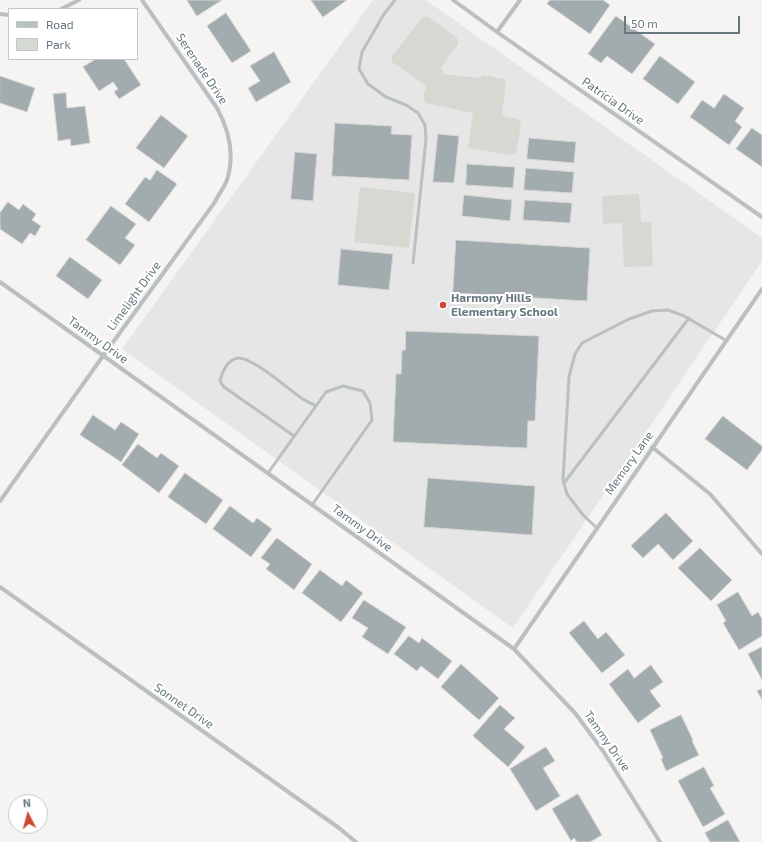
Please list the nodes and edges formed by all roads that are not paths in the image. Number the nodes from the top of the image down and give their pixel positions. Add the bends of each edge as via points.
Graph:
1 (79, 0) edge
2 (142, 0) edge
3 (394, 0) edge
4 (453, 0) edge
5 (520, 0) edge
6 (63, 8) edge
7 (497, 32) junction
8 (231, 156) joint
9 (762, 216) edge
10 (413, 263) dead end
11 (0, 282) edge
12 (762, 290) edge
13 (689, 318) junction
14 (726, 341) junction
15 (103, 356) junction
16 (316, 406) junction
17 (294, 436) junction
18 (652, 447) junction
19 (268, 473) junction
20 (564, 483) junction
21 (0, 501) edge
22 (312, 505) junction
23 (597, 528) junction
24 (762, 554) edge
25 (0, 587) edge
26 (514, 649) junction
27 (356, 842) edge
28 (660, 842) edge

1 - 6 street
2 - 8 street, Serenade Drive via 217,108 225,123
3 - 10 lane via 362,52 359,69 368,84 386,97 418,113 424,125 426,139
4 - 7 street, Patricia Drive
5 - 7 street
7 - 9 street, Patricia Drive
8 - 15 street, Limelight Drive via 226,180 215,202
11 - 15 street, Tammy Drive
12 - 14 street, Memory Lane
13 - 14 lane
13 - 20 lane
13 - 20 lane via 668,310 652,311 629,319 582,343 575,354 569,377
14 - 18 street, Memory Lane
15 - 19 street, Tammy Drive
15 - 21 street, Limelight Drive
16 - 17 lane
16 - 17 lane via 252,362 238,358 228,364 220,381 224,387
16 - 22 lane via 326,392 343,386 363,392 370,403 372,420
17 - 19 lane
18 - 23 street, Memory Lane
18 - 24 street via 710,494
19 - 22 street, Tammy Drive
20 - 23 lane via 567,494
22 - 26 street, Tammy Drive
23 - 26 street, Memory Lane
25 - 27 street, Sonnet Drive
26 - 28 street, Tammy Drive via 575,713 611,763

